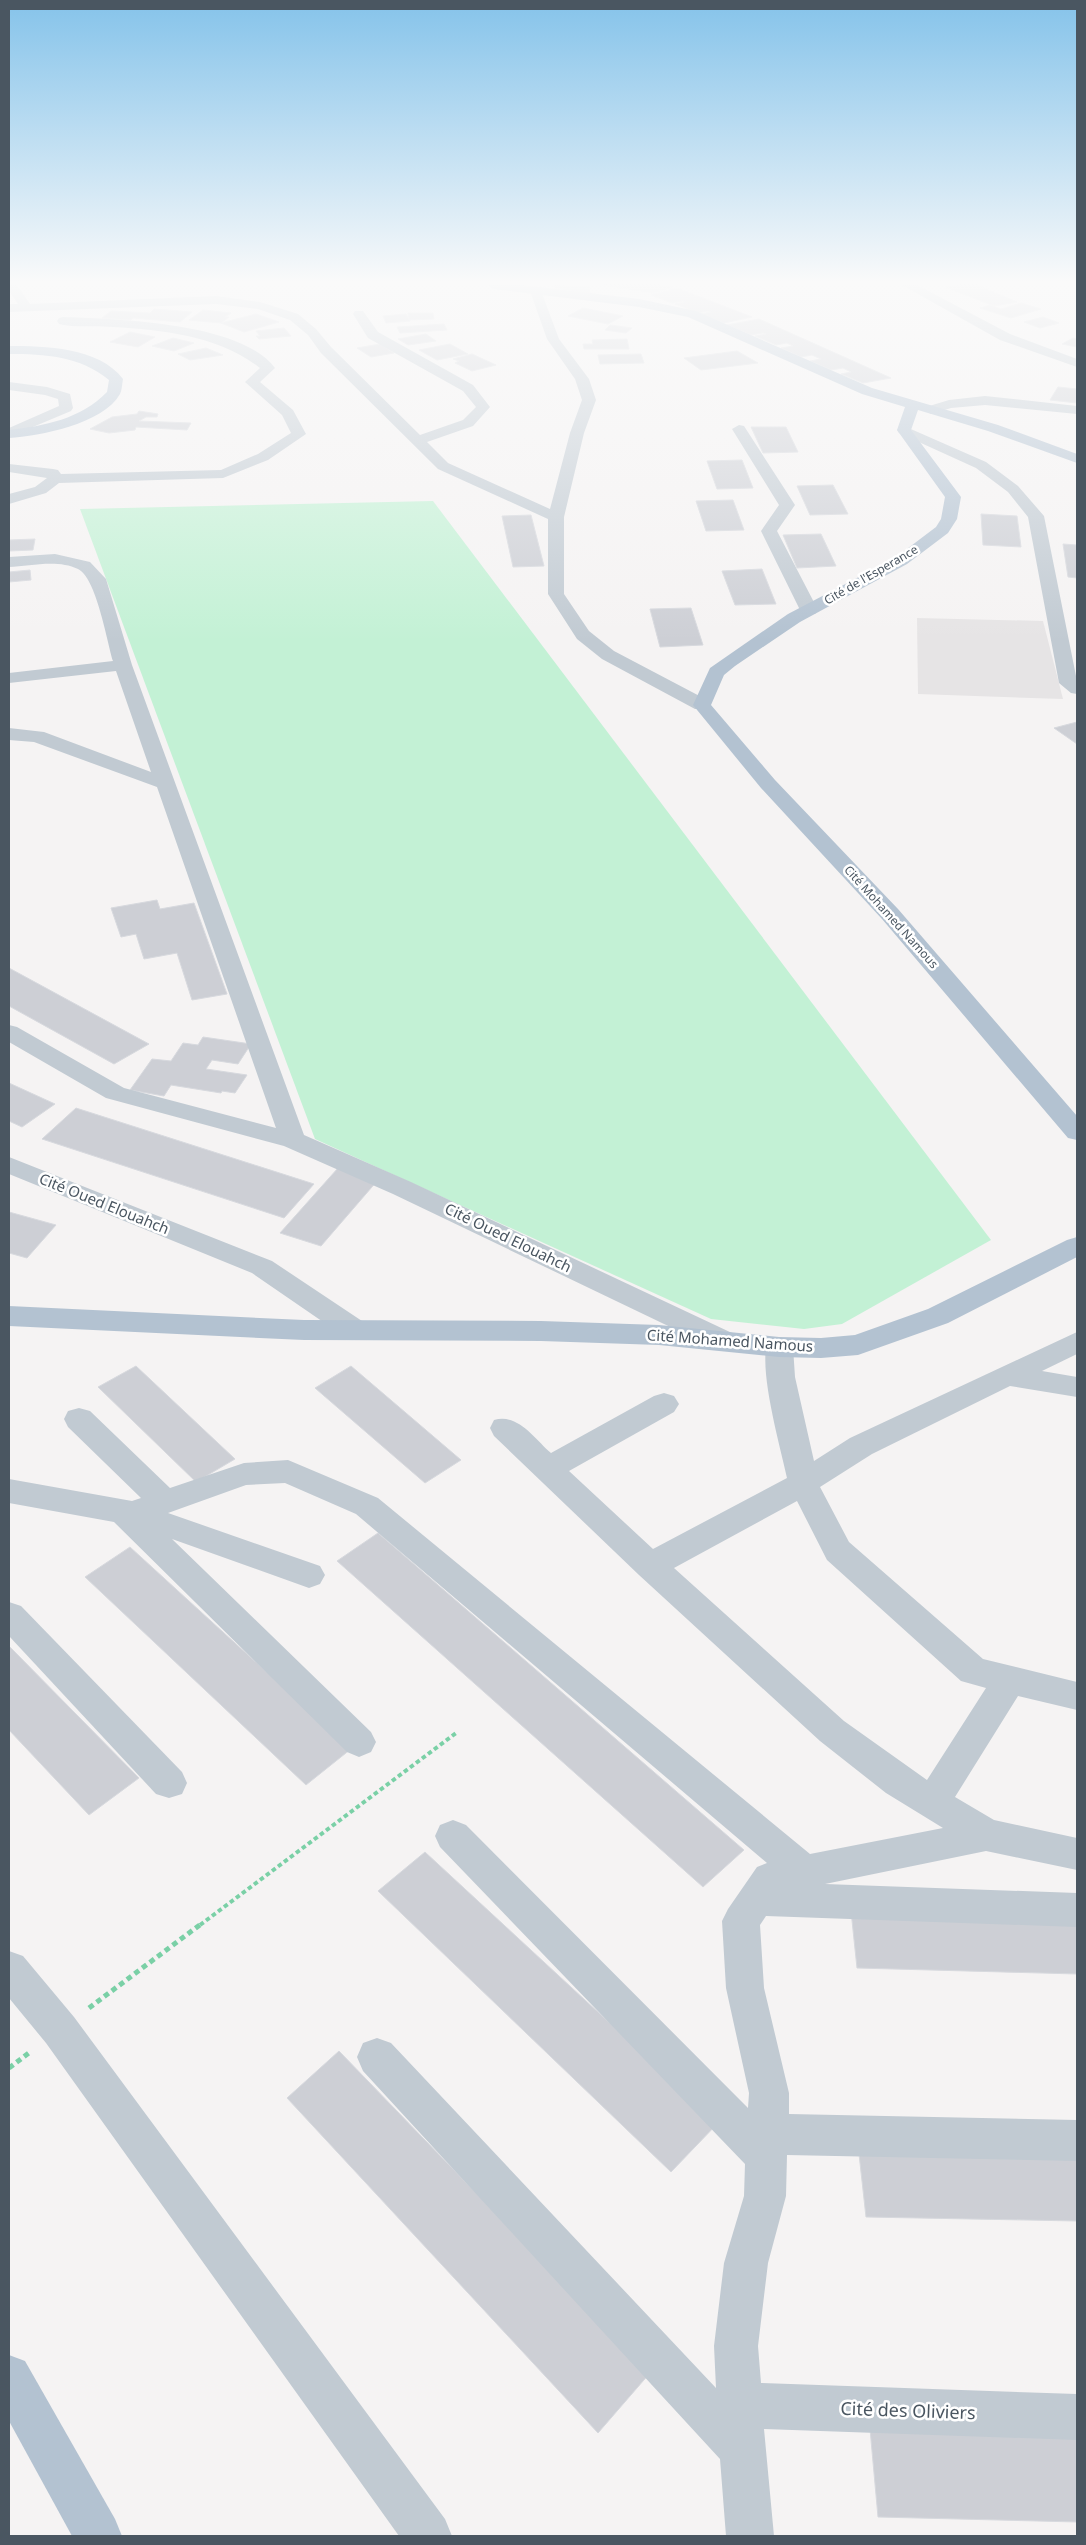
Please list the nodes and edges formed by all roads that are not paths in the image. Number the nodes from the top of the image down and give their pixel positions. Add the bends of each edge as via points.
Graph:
1 (66, 404) edge
2 (103, 404) edge
3 (277, 404) edge
4 (381, 404) edge
5 (480, 404) edge
6 (588, 404) edge
7 (909, 404) edge
8 (948, 404) edge
9 (1022, 404) edge
10 (913, 405) junction
11 (931, 410) junction
12 (1077, 410) edge
13 (739, 429) dead end
14 (904, 430) junction
15 (9, 434) edge
16 (418, 440) junction
17 (1077, 460) edge
18 (9, 468) edge
19 (55, 479) junction
20 (9, 499) edge
21 (556, 517) junction
22 (9, 562) edge
23 (809, 610) junction
24 (123, 665) junction
25 (9, 678) edge
26 (1077, 689) edge
27 (702, 705) junction
28 (9, 734) edge
29 (166, 784) junction
30 (9, 1032) edge
31 (1077, 1132) edge
32 (294, 1140) junction
33 (9, 1165) edge
34 (1077, 1246) edge
35 (9, 1316) edge
36 (355, 1330) junction
37 (722, 1340) junction
38 (1077, 1342) edge
39 (779, 1347) junction
40 (1010, 1376) junction
41 (1077, 1387) edge
42 (664, 1404) dead end
43 (79, 1419) dead end
44 (505, 1428) dead end
45 (547, 1469) junction
46 (803, 1483) junction
47 (9, 1491) edge
48 (165, 1502) junction
49 (128, 1513) junction
50 (650, 1566) junction
51 (308, 1575) dead end
52 (9, 1615) edge
53 (1010, 1680) junction
54 (1077, 1696) edge
55 (359, 1742) dead end
56 (170, 1784) dead end
57 (932, 1803) junction
58 (986, 1835) junction
59 (453, 1836) dead end
60 (1077, 1854) edge
61 (804, 1872) junction
62 (756, 1899) junction
63 (1077, 1910) edge
64 (9, 1970) edge
65 (377, 2056) dead end
66 (1077, 2142) edge
67 (767, 2145) junction
68 (9, 2377) edge
69 (740, 2405) junction
70 (1077, 2417) edge
71 (742, 2449) junction
72 (98, 2536) edge
73 (428, 2536) edge
74 (750, 2536) edge

1 - 15 street via 66,408
2 - 15 main road via 54,426
3 - 19 street via 288,413 299,434 283,447 223,474
4 - 16 street
5 - 16 street via 483,407 468,423
6 - 21 street
7 - 10 main road
8 - 11 street
9 - 12 street
10 - 11 main road
10 - 14 main road
11 - 17 main road via 993,428
13 - 23 street, Cité de l'Esperance via 787,505 769,531
14 - 23 main road, Cité de l'Esperance via 953,497 949,519 942,530 901,561
14 - 26 street via 981,465 1013,489 1036,516 1068,683
16 - 21 street via 443,466
18 - 19 street via 41,470 53,473
19 - 20 street via 51,485
21 - 27 street via 556,594 583,635 608,655
22 - 24 street via 55,559 84,565 98,579
23 - 27 main road, Cité de l'Esperance via 716,672
24 - 25 street
24 - 29 street
27 - 31 main road, Cité Mohamed Namous via 768,784 890,914
28 - 29 street via 37,736
29 - 32 street
30 - 32 street, Cité Oued Elouahch via 115,1093
32 - 37 street, Cité Oued Elouahch
33 - 36 street, Cité Oued Elouahch via 262,1267
34 - 39 main road, Cité Mohamed Namous via 938,1316 858,1345
35 - 36 main road, Cité Mohamed Namous
36 - 37 main road, Cité Mohamed Namous via 541,1330
37 - 39 main road, Cité Mohamed Namous
38 - 40 street
39 - 46 street via 780,1377
40 - 41 street
40 - 46 street via 861,1446
42 - 45 street
43 - 48 street
44 - 45 street
45 - 50 street
46 - 50 street
46 - 53 street via 838,1551 973,1671
47 - 49 street
48 - 49 street
48 - 61 street via 244,1474 288,1471 367,1506
49 - 51 street
49 - 55 street
50 - 57 street via 832,1731
52 - 56 street
53 - 54 street
53 - 57 street
57 - 58 street
58 - 60 street
58 - 61 street
59 - 67 street
61 - 62 street via 770,1879
62 - 63 street
62 - 67 street via 741,1921 745,1988 769,2093
64 - 73 street via 60,2030
65 - 71 street
66 - 67 street
67 - 69 street via 765,2196 746,2263 736,2346
68 - 72 main road
69 - 70 street, Cité des Oliviers
69 - 71 street
71 - 74 street

